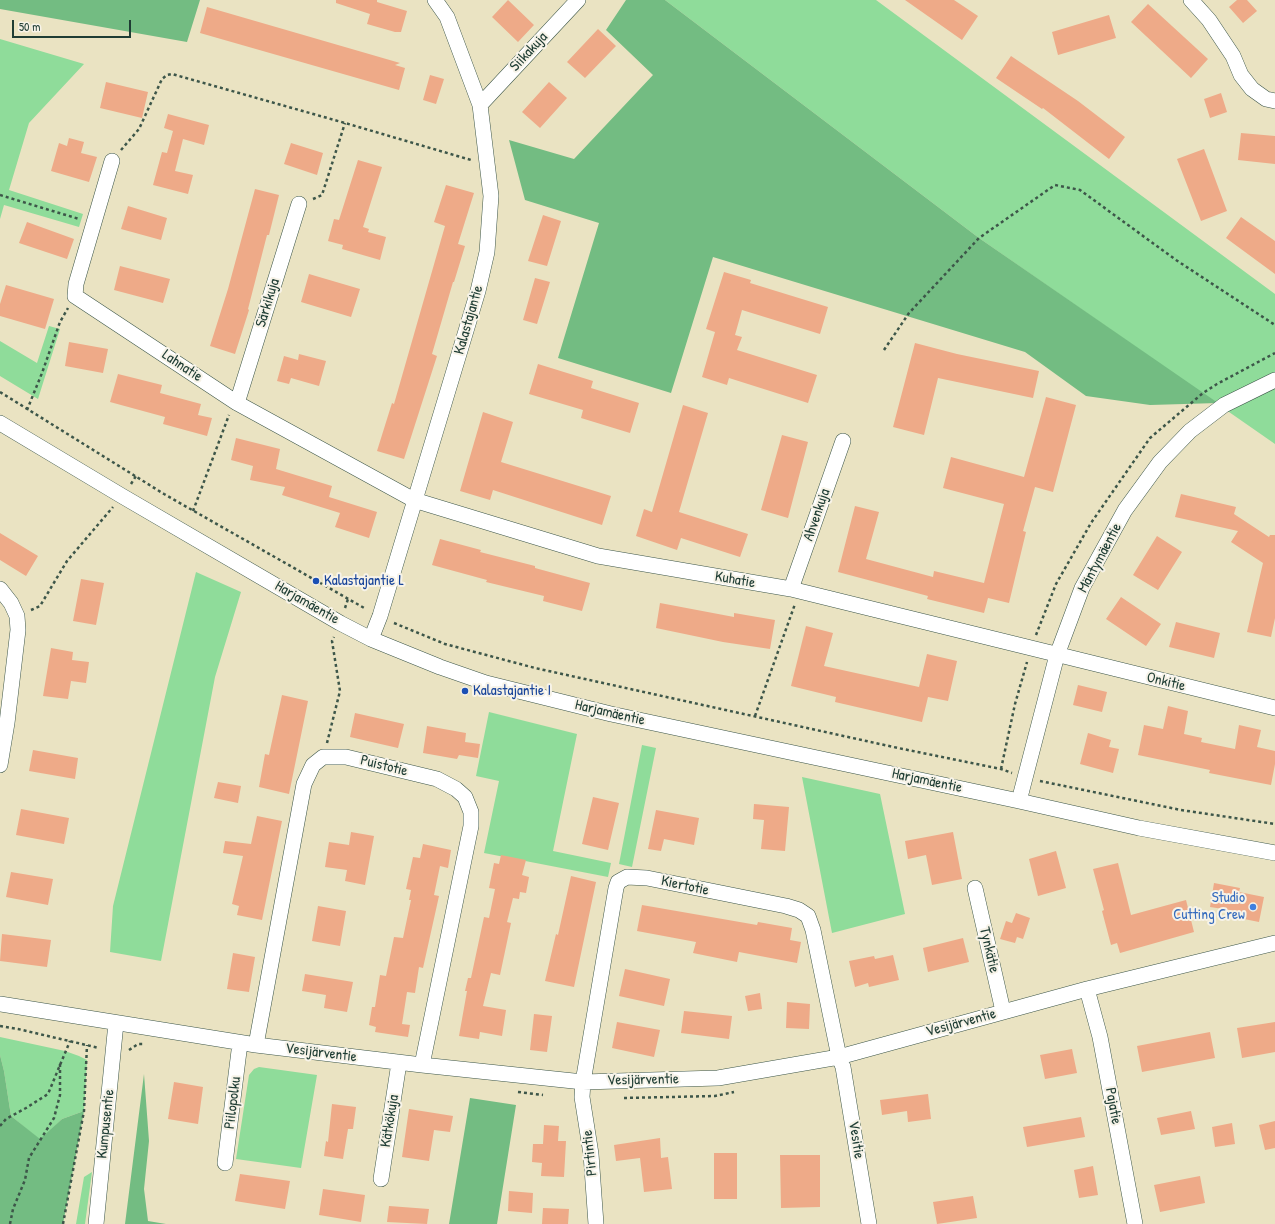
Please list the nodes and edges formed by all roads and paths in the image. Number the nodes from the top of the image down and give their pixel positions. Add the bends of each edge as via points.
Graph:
1 (436, 0) edge
2 (578, 0) edge
3 (1191, 0) edge
4 (1275, 101) edge
5 (480, 105) junction
6 (345, 123) junction
7 (112, 161) joint
8 (487, 165) junction
9 (0, 195) edge
10 (299, 204) joint
11 (93, 223) junction
12 (75, 296) junction
13 (1275, 325) edge
14 (884, 350) dead end
15 (1275, 380) edge
16 (0, 392) edge
17 (237, 403) junction
18 (27, 410) junction
19 (0, 423) edge
20 (843, 441) dead end
21 (136, 476) junction
22 (122, 496) junction
23 (414, 500) junction
24 (193, 511) junction
25 (0, 589) edge
26 (791, 589) junction
27 (348, 599) junction
28 (17, 616) junction
29 (380, 616) junction
30 (340, 623) junction
31 (371, 639) junction
32 (1057, 655) junction
33 (1275, 708) edge
34 (755, 716) junction
35 (3, 723) edge
36 (323, 757) junction
37 (0, 765) edge
38 (1025, 778) junction
39 (1019, 801) junction
40 (1275, 824) edge
41 (1275, 853) edge
42 (975, 888) dead end
43 (1275, 943) edge
44 (1087, 989) junction
45 (0, 1004) edge
46 (1003, 1011) junction
47 (116, 1023) junction
48 (0, 1026) edge
49 (70, 1041) junction
50 (240, 1043) junction
51 (87, 1044) junction
52 (151, 1044) dead end
53 (256, 1045) junction
54 (114, 1051) junction
55 (839, 1057) junction
56 (399, 1062) junction
57 (60, 1064) junction
58 (422, 1065) junction
59 (582, 1082) junction
60 (517, 1092) dead end
61 (737, 1092) dead end
62 (546, 1095) dead end
63 (619, 1098) dead end
64 (0, 1126) edge
65 (225, 1163) dead end
66 (381, 1179) dead end
67 (10, 1224) edge
68 (63, 1224) edge
69 (96, 1224) edge
70 (596, 1224) edge
71 (869, 1224) edge
72 (1135, 1224) edge

1 - 5 street, Kalastajantie via 447,17
2 - 5 street, Siikakuja
3 - 4 street via 1209,20 1252,89 1266,99
5 - 8 street, Kalastajantie
6 - 7 path via 172,74 162,79 139,129
6 - 8 path
6 - 10 path via 322,195
7 - 11 street
8 - 23 street, Kalastajantie via 491,196 487,252 478,291
9 - 11 path
10 - 17 street, Särkikuja
11 - 12 street
12 - 17 street, Lahnatie
12 - 18 path via 60,322
13 - 14 path via 1176,260 1080,190 1055,185 979,238 909,313
15 - 32 street, Mäntymäentie via 1224,405 1190,430 1160,462 1125,510 1082,588
16 - 18 path
17 - 23 street, Lahnatie
17 - 24 path via 231,410
18 - 21 path
19 - 22 street, Harjamäentie
20 - 26 street, Ahvenkuja
21 - 22 path
21 - 24 path
22 - 28 path via 68,561 40,606
22 - 30 street, Harjamäentie
23 - 26 street, Kuhatie via 598,556
23 - 29 street, Kalastajantie
24 - 27 path
25 - 28 street
26 - 32 street, Kuhatie
26 - 34 path via 797,599
27 - 29 path
27 - 30 path
28 - 35 street via 18,630
29 - 31 street, Kalastajantie
29 - 34 path via 445,644 535,668
30 - 31 street, Harjamäentie
30 - 36 path via 332,641 340,690
31 - 39 street, Harjamäentie via 486,683 611,714
32 - 33 street, Onkitie
32 - 38 street, Mäntymäentie
34 - 38 path via 1001,769
35 - 37 street
36 - 53 street via 313,765 304,784
36 - 58 street, Puistotie via 346,757 436,779 466,797 471,812 471,826
38 - 39 street, Mäntymäentie
38 - 40 path via 1181,810
39 - 41 street, Harjamäentie via 1139,828
42 - 46 street, Tynkätie
43 - 44 street, Vesijärventie
44 - 46 street, Vesijärventie
44 - 72 street, Pajatie via 1100,1037
45 - 47 street, Vesijärventie
46 - 55 street, Vesijärventie
47 - 50 street, Vesijärventie
47 - 54 street, Kumpusentie
48 - 49 path
49 - 51 path
49 - 57 path
50 - 53 street, Vesijärventie
50 - 65 street, Piilopolku
51 - 54 path
51 - 68 path via 84,1111
52 - 54 path via 138,1044 126,1052
53 - 56 street, Vesijärventie
54 - 69 street, Kumpusentie
55 - 59 street, Vesijärventie via 718,1078
55 - 59 street, Kiertotie via 808,916 786,906 646,878 627,877 618,882 616,888
55 - 71 street, Vesitie via 843,1067
56 - 58 street, Vesijärventie
56 - 66 street, Kätkökuja
57 - 64 path via 48,1094 6,1119
57 - 67 path via 60,1095 54,1118 29,1158 25,1180 13,1209
58 - 59 street, Vesijärventie
59 - 70 street, Pirtintie
60 - 62 path
61 - 63 path via 715,1096

